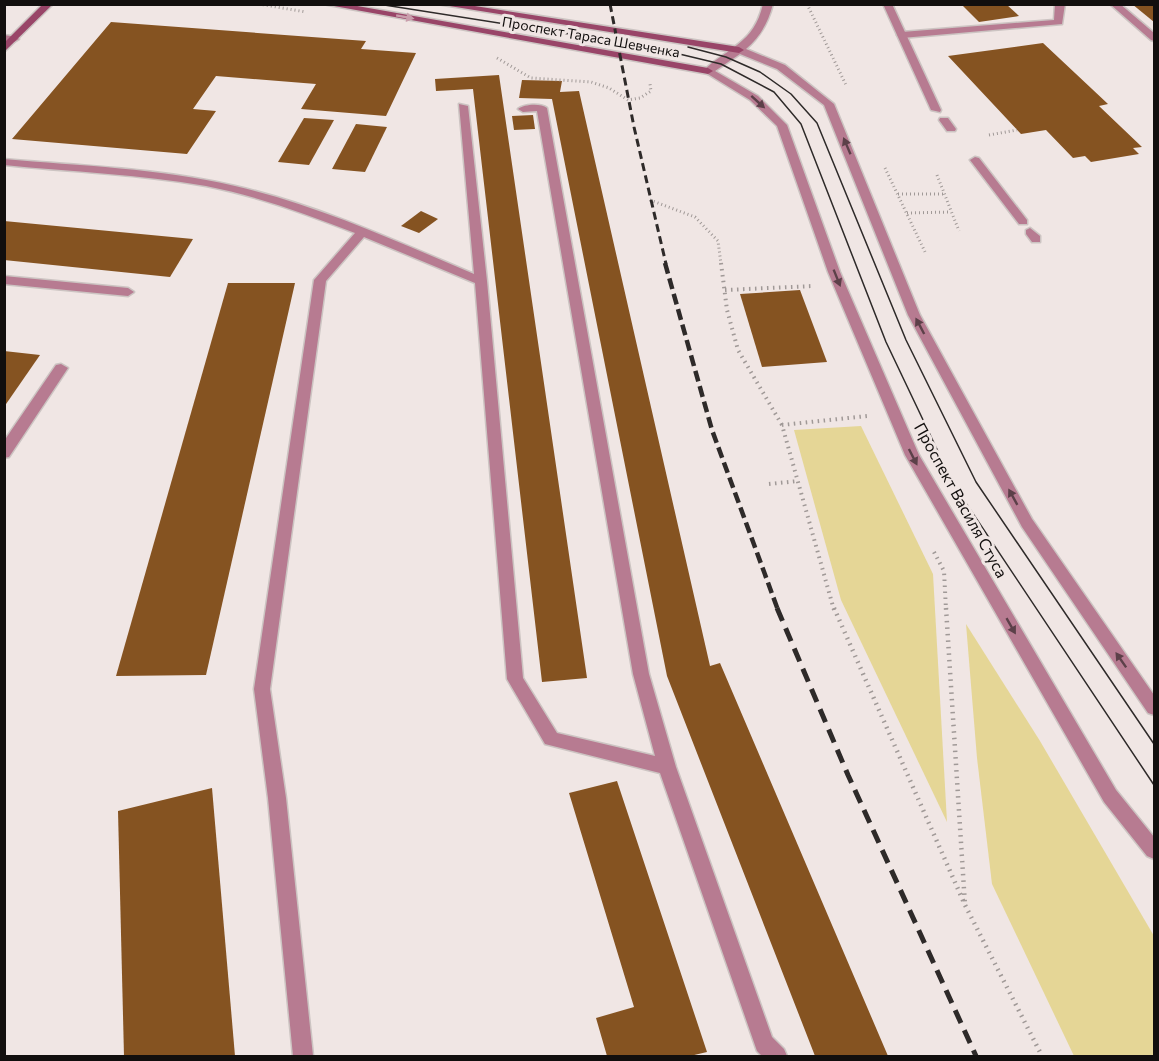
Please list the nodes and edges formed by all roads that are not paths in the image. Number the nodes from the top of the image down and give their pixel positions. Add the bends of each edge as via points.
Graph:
1 (49, 4) edge
2 (327, 4) edge
3 (441, 4) edge
4 (768, 4) edge
5 (887, 4) edge
6 (1060, 4) edge
7 (1114, 4) edge
8 (902, 35) junction
9 (9, 38) edge
10 (1155, 38) edge
11 (4, 49) edge
12 (739, 50) junction
13 (708, 71) junction
14 (463, 106) dead end
15 (523, 109) dead end
16 (951, 129) dead end
17 (975, 160) dead end
18 (4, 162) edge
19 (1029, 231) dead end
20 (362, 232) junction
21 (4, 280) edge
22 (481, 281) junction
23 (128, 292) dead end
24 (62, 368) dead end
25 (4, 453) edge
26 (1155, 708) edge
27 (667, 767) junction
28 (1155, 850) edge
29 (303, 1056) edge
30 (777, 1056) edge

1 - 9 main road
2 -> 13 main road, Проспект Тараса Шевченка
3 - 12 main road, Проспект Тараса Шевченка
4 - 12 street via 757,34
5 - 8 street
6 - 8 street via 1059,22
7 - 10 street
8 - 16 street via 940,115
9 - 11 main road
12 - 13 street
26 -> 12 street via 1028,523 918,323 829,104 781,67
13 -> 28 street, Проспект Василя Стуса via 754,98 782,125 834,272 912,455 1110,796
14 - 22 street
15 - 27 street via 542,108 641,674
17 - 19 street
18 - 20 street via 232,188 286,203
20 - 22 street
20 - 29 street via 320,280 262,689
21 - 23 street
22 - 27 street via 515,680 551,740
24 - 25 street
27 - 30 street via 764,1044

